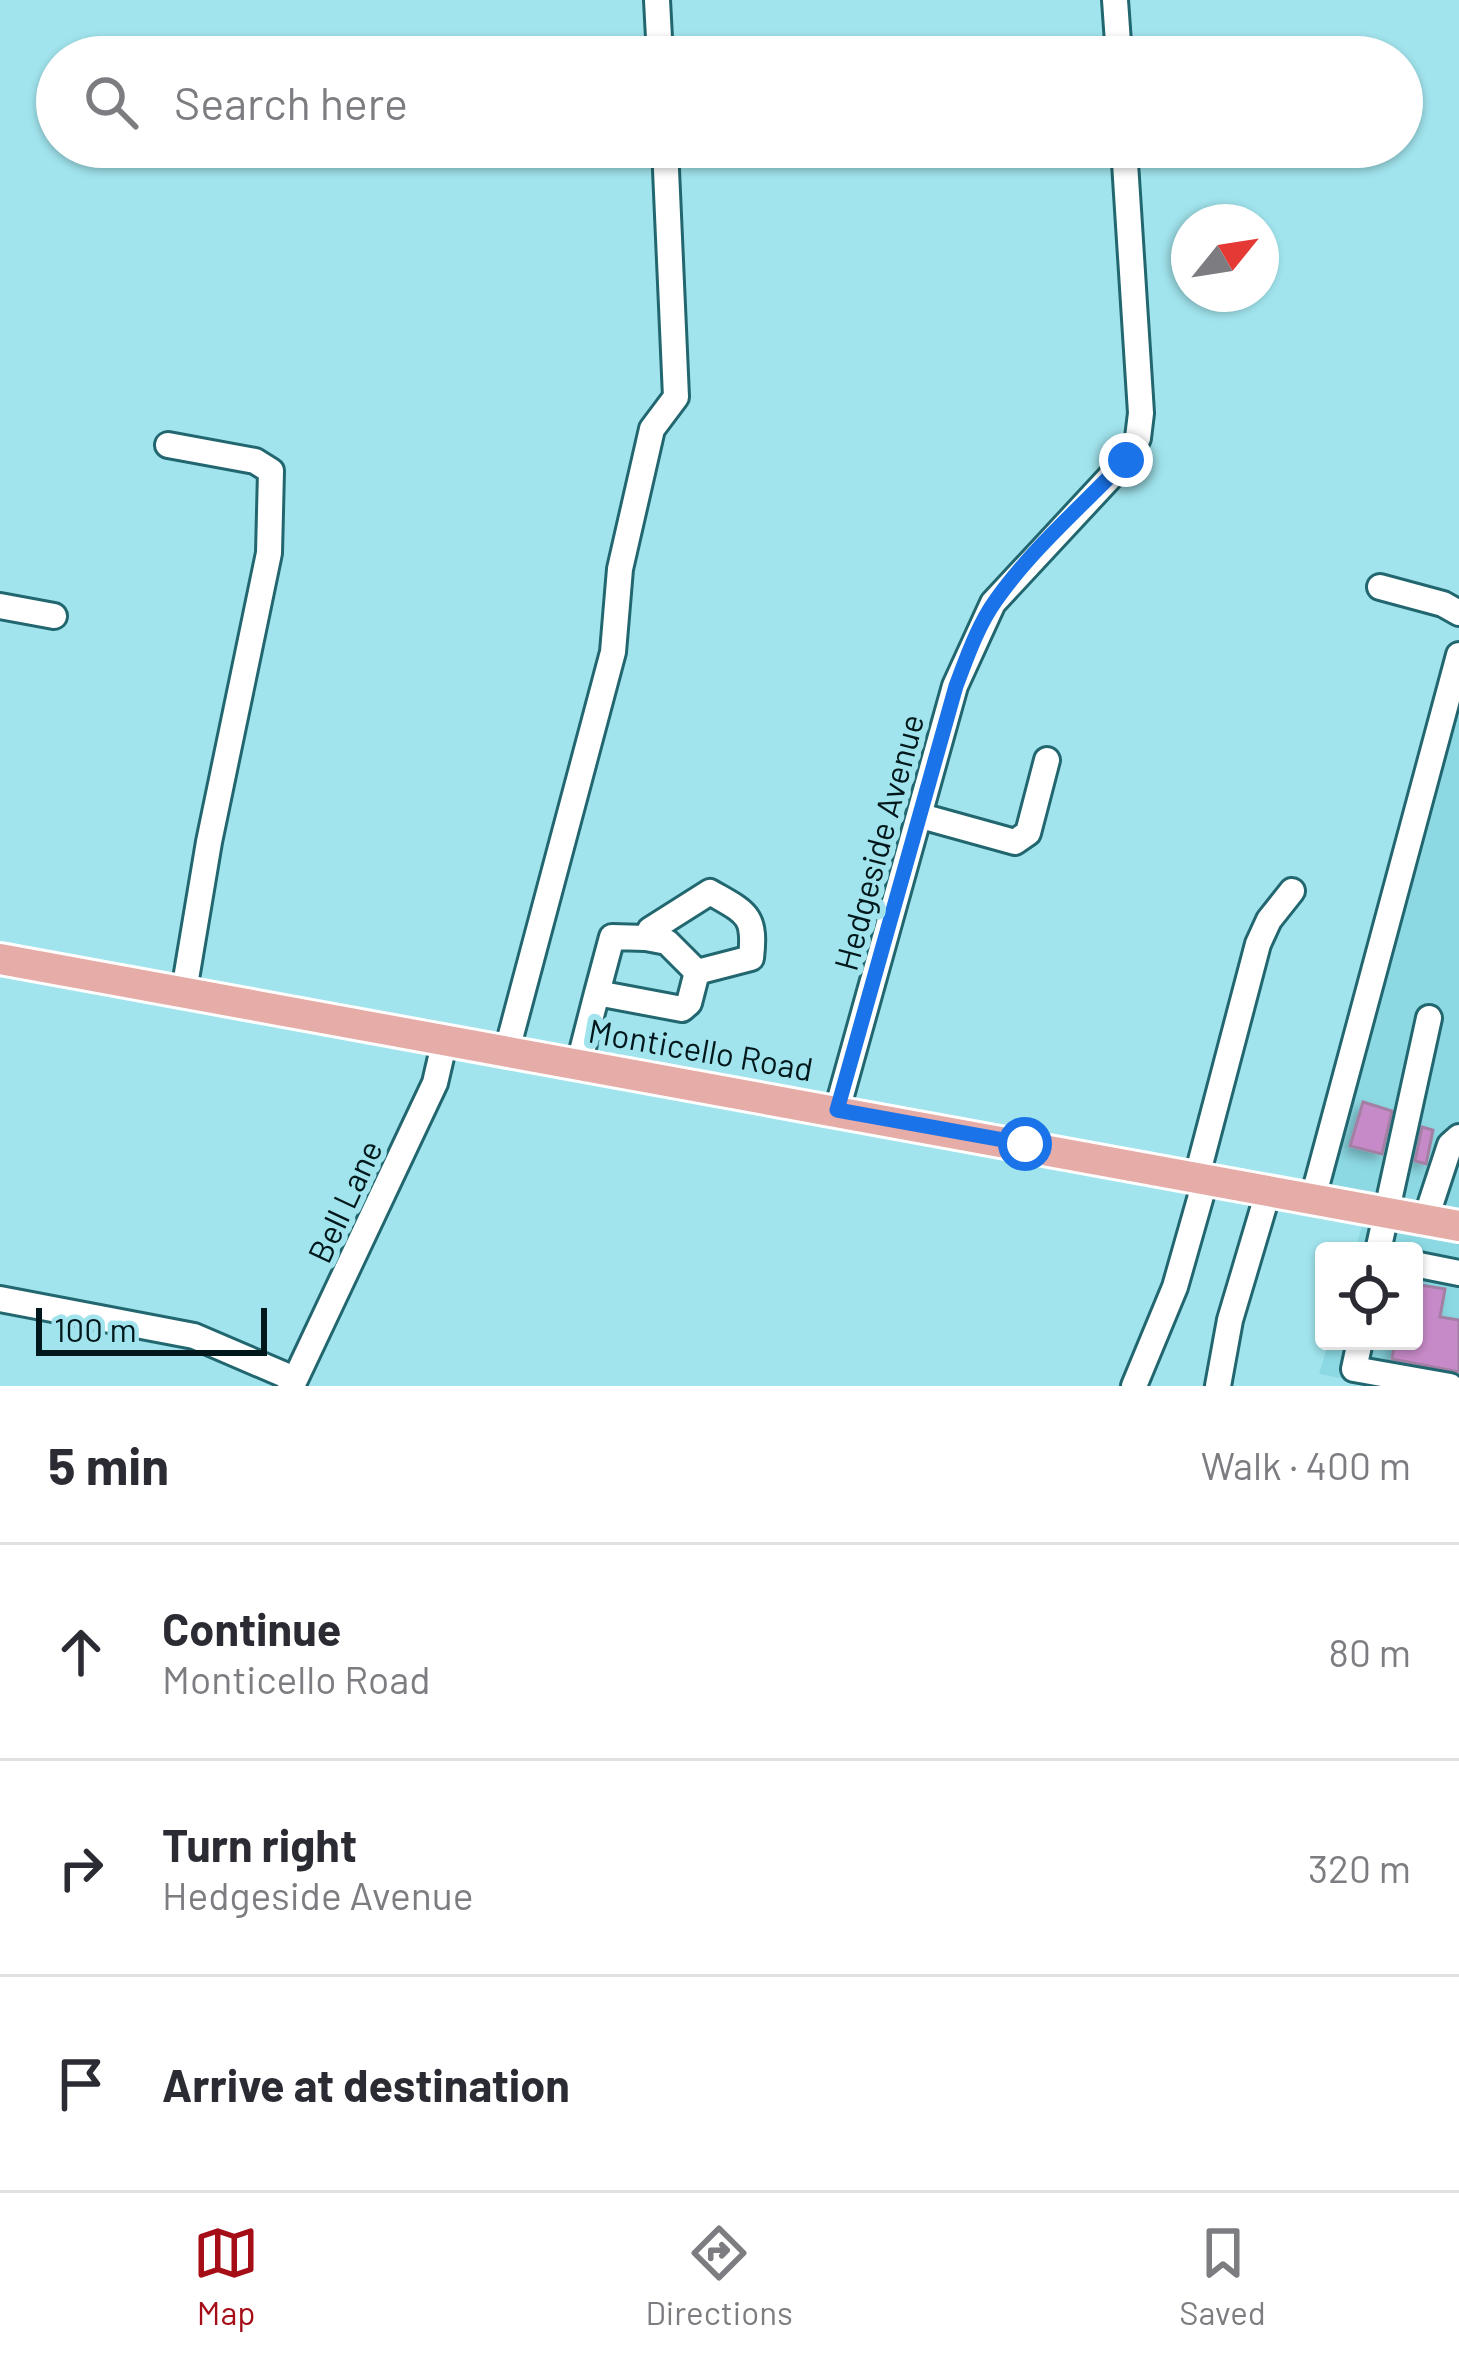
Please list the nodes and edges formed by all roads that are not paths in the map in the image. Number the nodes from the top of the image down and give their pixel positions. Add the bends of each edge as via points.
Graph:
1 (657, 0) edge
2 (1115, 0) edge
3 (659, 36) edge
4 (1117, 36) edge
5 (666, 168) edge
6 (1125, 168) edge
7 (168, 446) dead end
8 (1380, 587) dead end
9 (0, 606) edge
10 (1459, 613) edge
11 (54, 616) dead end
12 (1459, 655) edge
13 (1047, 760) dead end
14 (920, 816) junction
15 (1292, 891) dead end
16 (646, 938) junction
17 (0, 958) edge
18 (697, 972) junction
19 (184, 991) junction
20 (597, 994) junction
21 (1429, 1018) dead end
22 (445, 1040) junction
23 (507, 1050) junction
24 (579, 1064) junction
25 (837, 1110) junction
26 (1459, 1137) edge
27 (1202, 1177) junction
28 (1269, 1190) junction
29 (1313, 1198) junction
30 (1384, 1211) junction
31 (1426, 1219) junction
32 (1459, 1226) edge
33 (1379, 1242) edge
34 (1423, 1266) edge
35 (1459, 1273) edge
36 (0, 1299) edge
37 (1358, 1350) edge
38 (293, 1385) edge
39 (1134, 1386) edge
40 (1218, 1386) edge
41 (1454, 1386) edge

1 - 3 street
2 - 4 street
5 - 23 street via 676,397 652,430 620,569 613,652
6 - 14 street, Hedgeside Avenue via 1138,439 993,603 956,686
7 - 19 street via 271,471 269,553
8 - 10 street
9 - 11 street
12 - 29 street
13 - 14 street via 1028,833 1015,842
14 - 25 street, Hedgeside Avenue
15 - 27 street via 1258,944
16 - 18 street via 667,942
16 - 18 street via 710,892 748,915 751,958
16 - 20 street via 612,937
17 - 19 main road, Monticello Road
18 - 20 street via 682,1009
19 - 22 main road, Monticello Road
20 - 24 street
21 - 30 street
22 - 23 main road, Monticello Road
22 - 38 street, Bell Lane via 435,1083
23 - 24 main road, Monticello Road
24 - 25 main road, Monticello Road
25 - 27 main road, Monticello Road
26 - 31 street
27 - 28 main road, Monticello Road
27 - 39 street via 1181,1267
28 - 29 main road, Monticello Road
28 - 40 street
29 - 30 main road, Monticello Road
30 - 31 main road, Monticello Road
30 - 33 street
31 - 32 main road, Monticello Road
34 - 35 street
36 - 38 street via 194,1336
37 - 41 street via 1354,1369

